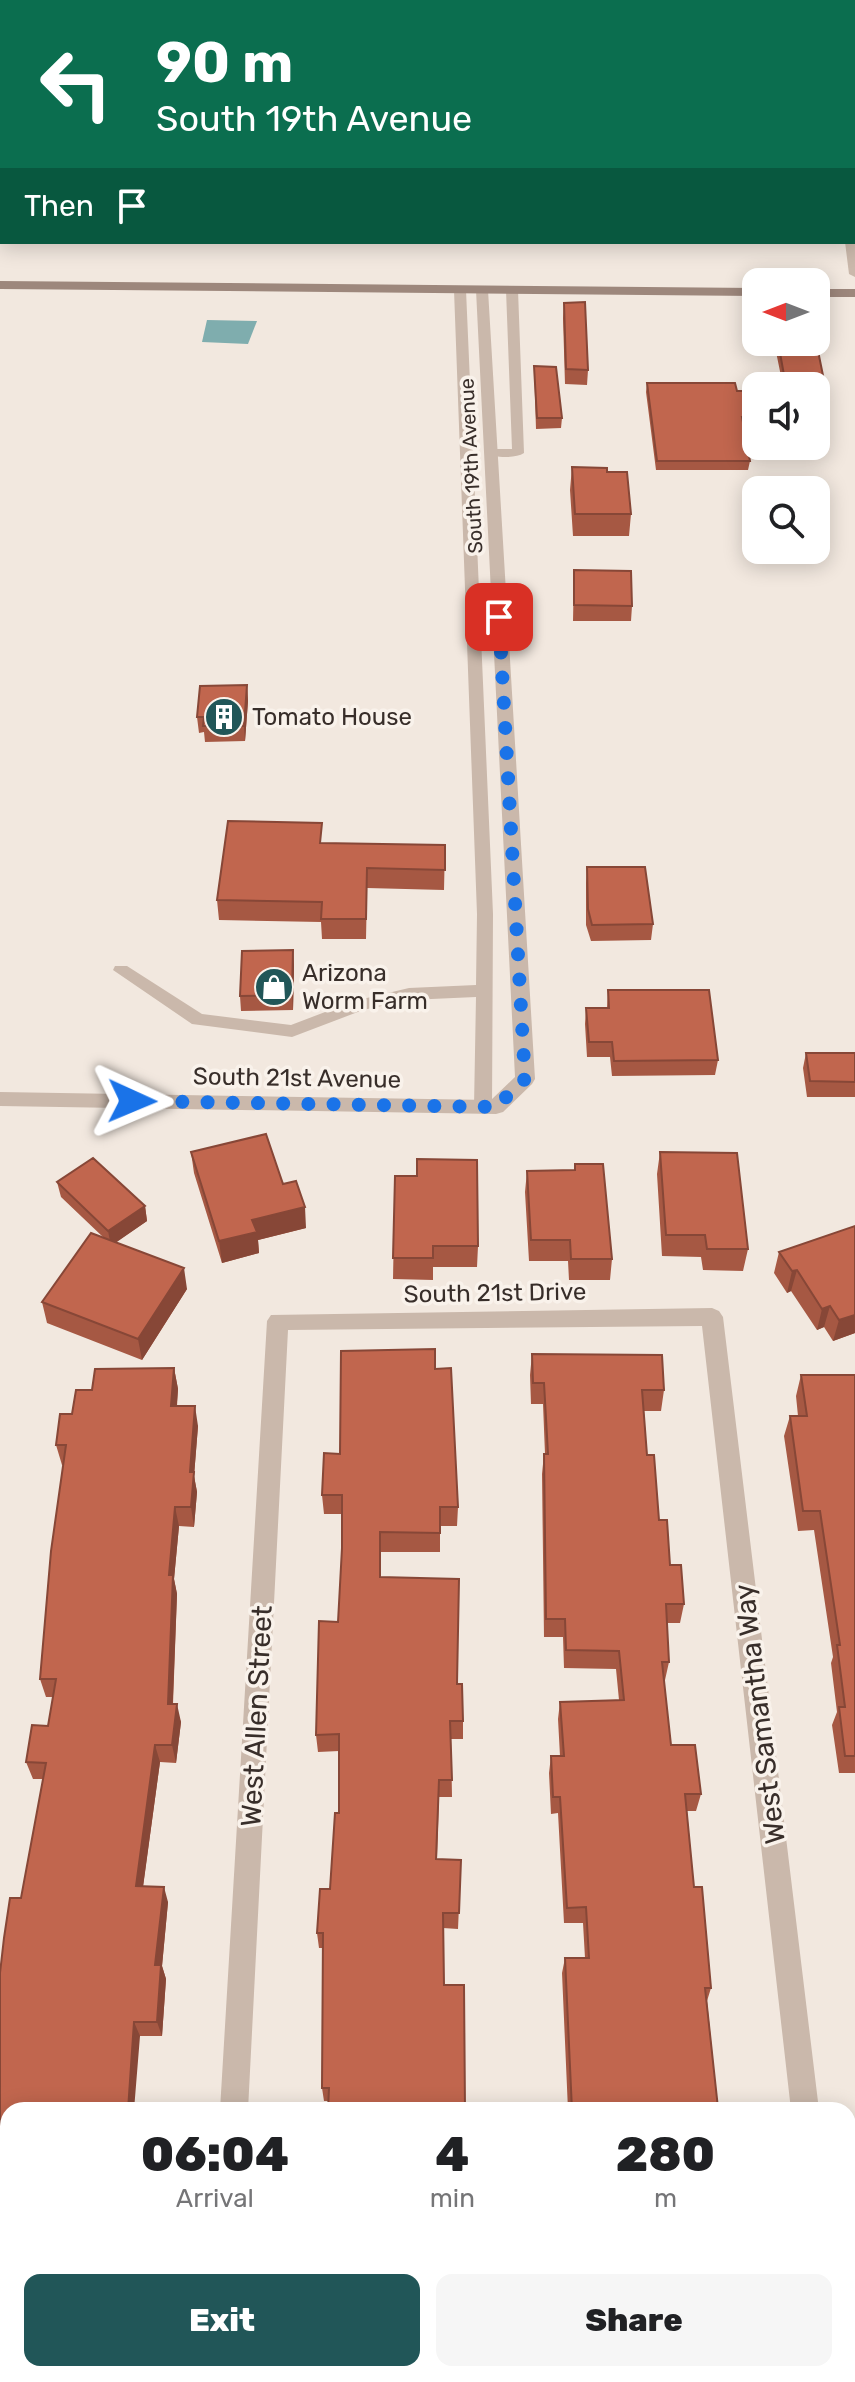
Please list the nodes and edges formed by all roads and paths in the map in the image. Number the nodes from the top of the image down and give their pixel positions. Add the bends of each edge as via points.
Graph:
1 (850, 244) edge
2 (855, 274) edge
3 (0, 285) edge
4 (460, 290) junction
5 (482, 290) junction
6 (512, 290) junction
7 (742, 292) edge
8 (830, 293) edge
9 (855, 293) edge
10 (490, 452) junction
11 (121, 970) dead end
12 (484, 991) junction
13 (0, 1099) edge
14 (489, 1107) junction
15 (712, 1317) joint
16 (278, 1321) joint
17 (234, 2102) edge
18 (804, 2102) edge

1 - 2 lane
3 - 4 main road
4 - 5 main road
4 - 12 lane
5 - 6 main road
5 - 10 street, South 19th Avenue
6 - 7 main road
6 - 10 lane via 518,453
8 - 9 main road
10 - 14 street, South 19th Avenue via 525,1079
11 - 12 lane via 198,1020 292,1031 360,1005 409,994
12 - 14 lane
13 - 14 street, South 21st Avenue
15 - 16 street, South 21st Drive
15 - 18 street, West Samantha Way
16 - 17 street, West Allen Street

